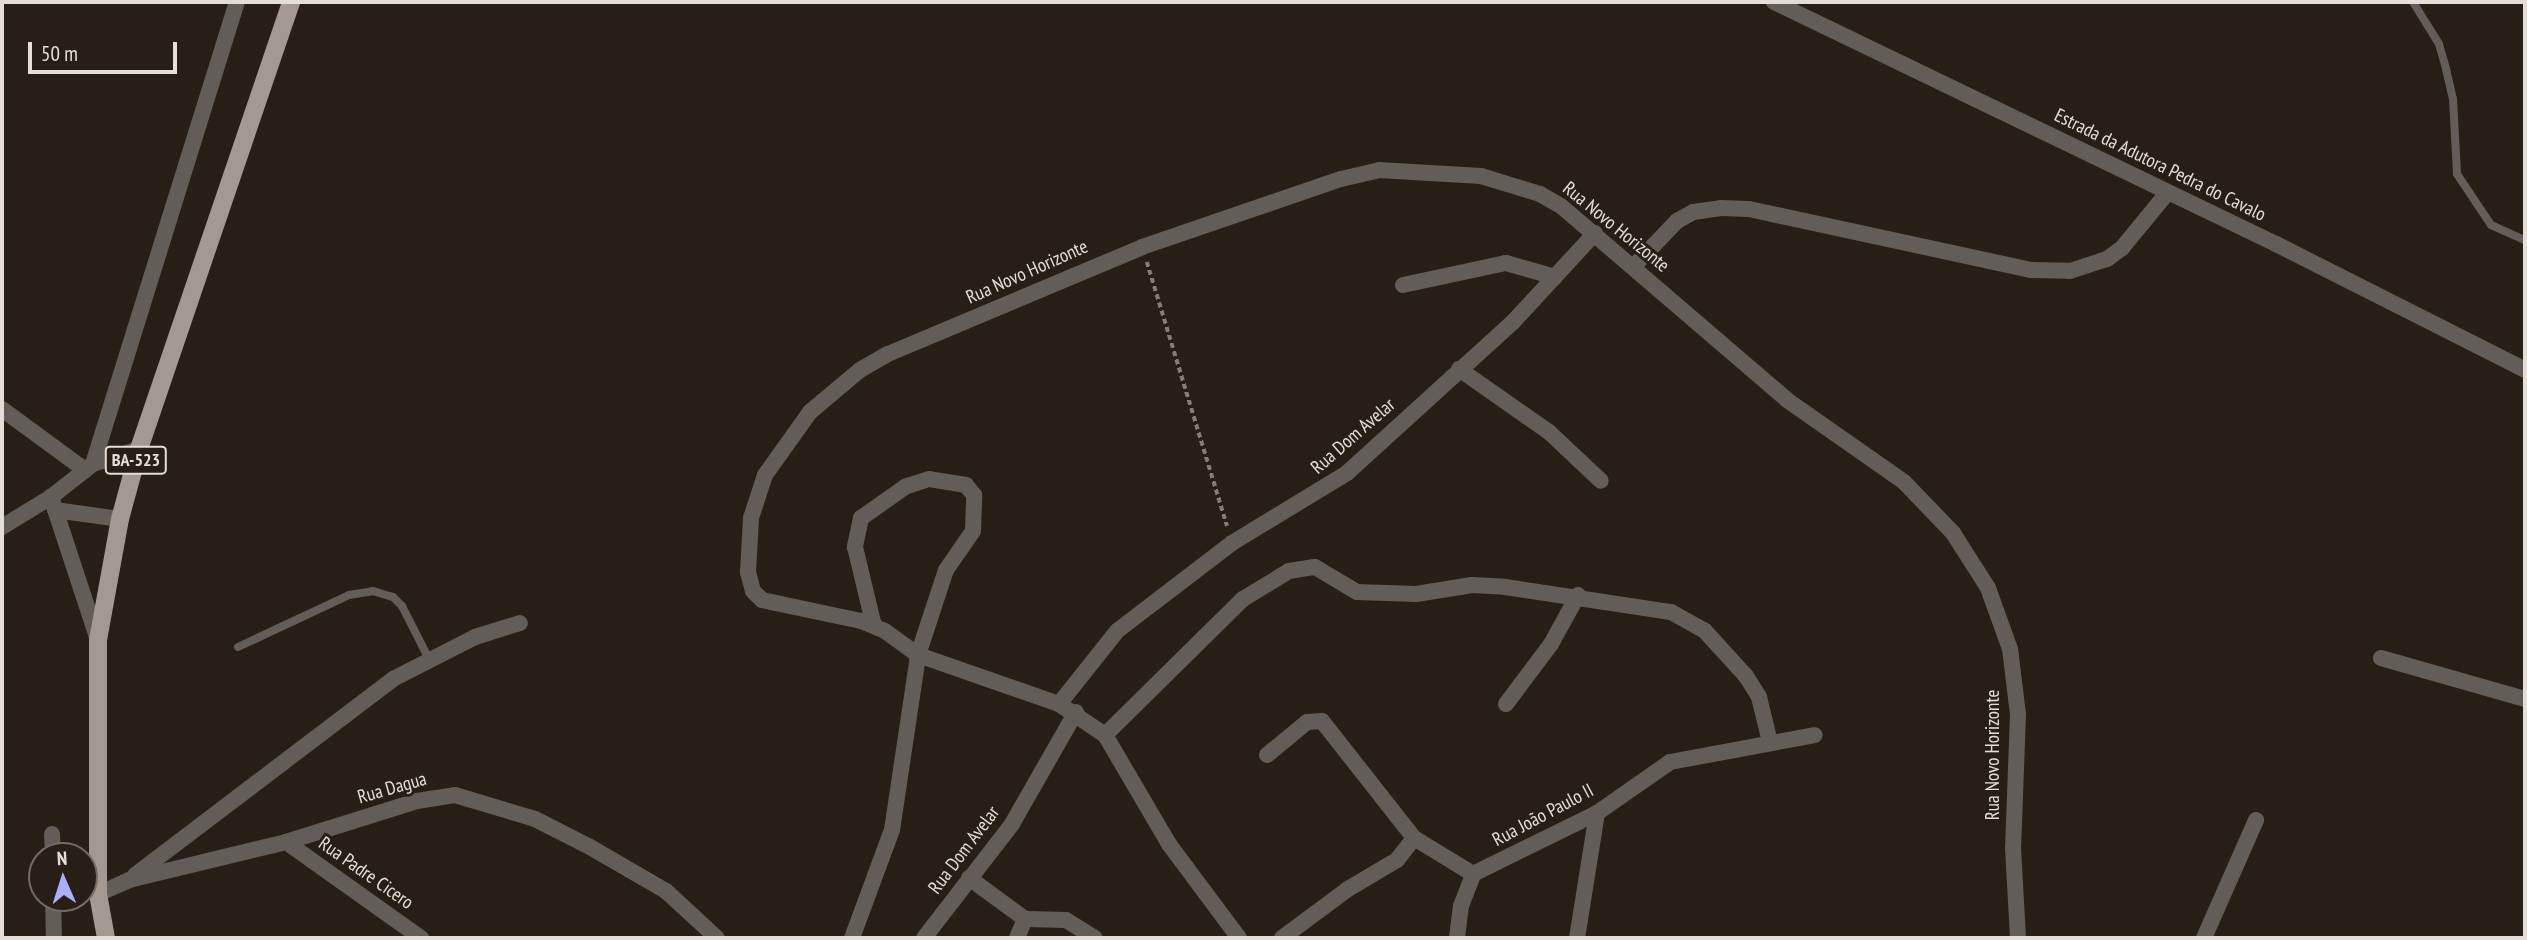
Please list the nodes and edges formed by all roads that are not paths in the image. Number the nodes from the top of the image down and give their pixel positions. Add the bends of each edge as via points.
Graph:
1 (237, 2) edge
2 (291, 2) edge
3 (1774, 2) edge
4 (2413, 2) edge
5 (2168, 192) junction
6 (1595, 233) junction
7 (2525, 240) edge
8 (1633, 267) junction
9 (1555, 277) junction
10 (1403, 285) dead end
11 (1460, 369) junction
12 (2525, 370) edge
13 (2, 409) edge
14 (139, 449) junction
15 (89, 467) junction
16 (1601, 481) dead end
17 (53, 504) junction
18 (120, 519) junction
19 (2, 527) edge
20 (1578, 595) junction
21 (520, 622) dead end
22 (874, 626) junction
23 (98, 640) junction
24 (238, 647) dead end
25 (918, 655) junction
26 (2381, 658) dead end
27 (429, 659) junction
28 (2525, 699) edge
29 (1059, 704) junction
30 (1506, 704) dead end
31 (1076, 712) junction
32 (1105, 735) junction
33 (1815, 735) dead end
34 (1770, 742) junction
35 (1267, 755) dead end
36 (1597, 813) junction
37 (2256, 820) dead end
38 (52, 834) dead end
39 (1414, 838) junction
40 (52, 842) edge
41 (98, 842) edge
42 (286, 842) junction
43 (1473, 874) junction
44 (969, 878) junction
45 (129, 880) junction
46 (98, 894) joint
47 (53, 912) edge
48 (1025, 919) junction
49 (54, 938) edge
50 (106, 938) edge
51 (421, 938) edge
52 (717, 938) edge
53 (852, 938) edge
54 (924, 938) edge
55 (1017, 938) edge
56 (1095, 938) edge
57 (1239, 938) edge
58 (1282, 938) edge
59 (1457, 938) edge
60 (1577, 938) edge
61 (2018, 938) edge
62 (2204, 938) edge

1 - 15 street
2 - 14 main road, BA-523
3 - 5 street, Estrada da Adutora Pedra do Cavalo
4 - 7 lane via 2439,44 2446,68 2453,99 2457,174 2491,225
5 - 8 street via 2122,248 2107,259 2070,271 2031,270 1749,209 1721,208 1693,212 1677,221
5 - 12 street, Estrada da Adutora Pedra do Cavalo
6 - 8 street, Rua Novo Horizonte
6 - 9 street, Rua Dom Avelar
6 - 22 street, Rua Novo Horizonte via 1561,206 1510,183 1445,172 1379,170 1142,247 921,339 838,387 792,433 765,475 751,518 748,572 753,591 762,600
8 - 61 street, Rua Novo Horizonte via 1781,395 1920,495 1977,567 1997,606 2015,679 2018,749 2013,848
9 - 10 street via 1506,263
9 - 11 street, Rua Dom Avelar
11 - 16 street via 1549,432
11 - 29 street, Rua Dom Avelar via 1347,473 1232,543 1116,631
13 - 15 street
14 - 15 street
14 - 18 main road, BA-523
15 - 17 street
17 - 18 street
17 - 19 street
17 - 23 street
18 - 23 main road, BA-523
20 - 30 street via 1551,644
20 - 32 street via 1472,585 1416,594 1372,593 1344,586 1323,569 1304,566 1267,583 1221,617
20 - 34 street via 1671,612 1704,630 1753,686
21 - 27 street, Rua Dagua
22 - 25 street
22 - 25 street via 855,547 861,518 905,487 929,479 966,485 975,504 973,531 946,570
23 - 41 main road, BA-523
24 - 27 lane via 349,595 373,591 393,597 402,606
25 - 29 street
25 - 53 street via 892,830
26 - 28 street
27 - 45 street, Rua Dagua via 382,687
29 - 31 street
31 - 32 street
31 - 44 street, Rua Dom Avelar via 1012,824
32 - 57 street via 1169,844
33 - 34 street, Rua João Paulo II
34 - 36 street, Rua João Paulo II via 1670,762
35 - 39 street via 1307,722 1322,721
36 - 43 street, Rua João Paulo II
36 - 60 street
37 - 62 street
38 - 40 street
39 - 43 street
39 - 58 street via 1397,860
42 - 45 street, Rua Dagua
42 - 51 street, Rua Padre Cicero
42 - 52 street, Rua Dagua via 440,795 469,797 535,819 590,847 666,891
43 - 59 street via 1461,906
44 - 48 street
44 - 54 street, Rua Dom Avelar
45 - 46 street, Rua Dagua
46 - 50 main road, BA-523
47 - 49 street
48 - 55 street
48 - 56 street via 1066,920

